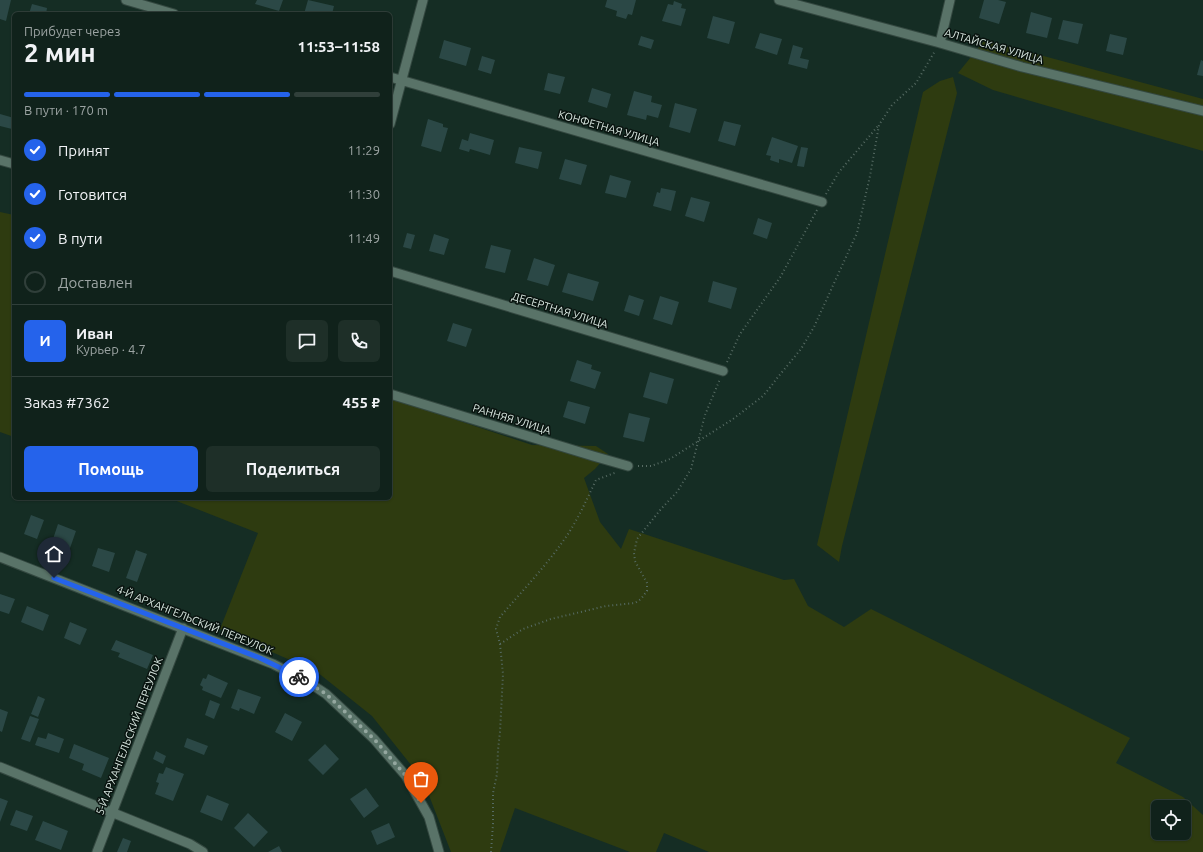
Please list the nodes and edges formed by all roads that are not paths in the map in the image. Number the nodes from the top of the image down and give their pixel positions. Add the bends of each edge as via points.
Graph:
1 (126, 0) edge
2 (423, 0) edge
3 (779, 0) edge
4 (950, 0) edge
5 (167, 12) edge
6 (940, 43) junction
7 (392, 78) edge
8 (401, 80) junction
9 (1203, 111) edge
10 (392, 116) edge
11 (0, 160) edge
12 (12, 163) edge
13 (822, 202) road end
14 (392, 272) edge
15 (723, 371) road end
16 (392, 395) edge
17 (628, 466) road end
18 (0, 557) edge
19 (183, 628) junction
20 (0, 768) edge
21 (113, 812) junction
22 (97, 852) edge
23 (203, 852) edge
24 (439, 852) edge

1 - 5 street
2 - 8 street
3 - 6 street, АЛТАЙСКАЯ УЛИЦА
4 - 6 street
6 - 9 street, АЛТАЙСКАЯ УЛИЦА via 1022,67
7 - 8 street, КОНФЕТНАЯ УЛИЦА
8 - 10 street
8 - 13 street, КОНФЕТНАЯ УЛИЦА
11 - 12 street
14 - 15 street, ДЕСЕРТНАЯ УЛИЦА
16 - 17 street, РАННЯЯ УЛИЦА
18 - 19 street, 4-Й АРХАНГЕЛЬСКИЙ ПЕРЕУЛОК
19 - 21 street, 5-Й АРХАНГЕЛЬСКИЙ ПЕРЕУЛОК
19 - 24 street, 4-Й АРХАНГЕЛЬСКИЙ ПЕРЕУЛОК via 291,672 338,704 374,739 406,776 428,817
20 - 21 street
21 - 22 street, 5-Й АРХАНГЕЛЬСКИЙ ПЕРЕУЛОК
21 - 23 street via 190,844

